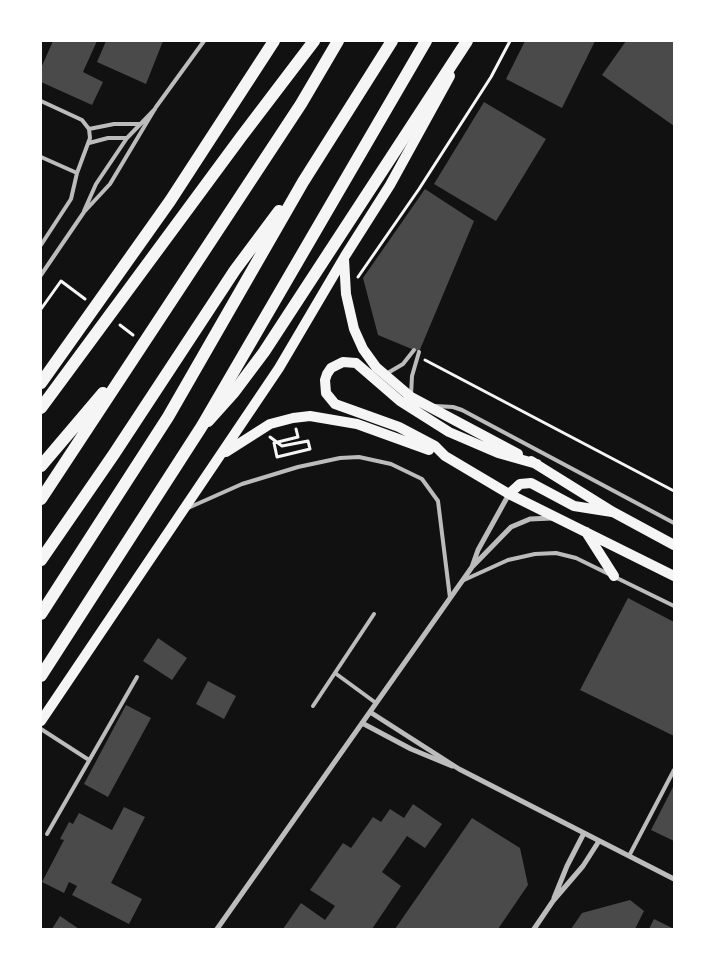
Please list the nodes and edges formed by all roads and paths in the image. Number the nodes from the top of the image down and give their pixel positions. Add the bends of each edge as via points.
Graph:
1 (204, 41) edge
2 (274, 41) edge
3 (314, 41) edge
4 (338, 41) edge
5 (392, 41) edge
6 (426, 41) edge
7 (510, 41) edge
8 (464, 46) edge
9 (41, 101) edge
10 (156, 107) junction
11 (139, 124) junction
12 (89, 129) junction
13 (127, 138) junction
14 (89, 143) junction
15 (41, 157) edge
16 (77, 172) junction
17 (303, 182) junction
18 (84, 212) junction
19 (41, 245) edge
20 (345, 256) junction
21 (41, 274) edge
22 (357, 280) dead end
23 (67, 285) dead end
24 (41, 310) edge
25 (417, 353) junction
26 (128, 365) junction
27 (384, 374) junction
28 (41, 383) edge
29 (412, 397) junction
30 (41, 408) edge
31 (431, 408) junction
32 (293, 418) junction
33 (202, 426) junction
34 (282, 446) dead end
35 (219, 456) junction
36 (445, 456) junction
37 (537, 464) junction
38 (41, 466) edge
39 (674, 491) edge
40 (509, 494) junction
41 (42, 499) edge
42 (182, 512) junction
43 (613, 512) junction
44 (558, 517) junction
45 (674, 524) edge
46 (586, 531) junction
47 (674, 545) edge
48 (41, 560) edge
49 (472, 567) junction
50 (614, 576) junction
51 (674, 576) edge
52 (462, 581) junction
53 (450, 598) junction
54 (674, 606) edge
55 (41, 614) edge
56 (374, 614) dead end
57 (335, 673) junction
58 (41, 676) edge
59 (137, 676) dead end
60 (376, 702) junction
61 (313, 706) dead end
62 (370, 712) junction
63 (41, 721) edge
64 (362, 723) junction
65 (41, 729) edge
66 (89, 760) junction
67 (460, 769) junction
68 (674, 770) edge
69 (584, 833) junction
70 (47, 834) dead end
71 (599, 841) junction
72 (629, 856) junction
73 (674, 879) edge
74 (553, 901) junction
75 (217, 929) edge
76 (534, 929) edge

1 - 10 lane
2 - 28 main road via 175,193
3 - 30 main road
4 - 26 main road via 301,104
5 - 17 main road
6 - 33 main road
7 - 22 path via 492,77
8 - 20 main road via 417,139
8 - 33 main road via 264,352 234,392
9 - 12 lane via 78,117
10 - 11 lane
10 - 18 lane via 110,184
11 - 12 lane
11 - 13 lane
12 - 14 lane
13 - 14 lane
13 - 18 lane via 96,184
14 - 16 lane
15 - 16 lane
16 - 19 lane via 70,199
17 - 48 main road via 235,270
17 - 55 main road via 163,426
18 - 21 lane
20 - 27 main road via 346,294 354,329 369,358
20 - 35 main road via 279,368
23 - 24 path via 61,281
25 - 27 lane
25 - 29 lane via 411,383
25 - 39 path
26 - 38 main road
26 - 41 main road
27 - 29 main road
29 - 31 main road
31 - 37 main road
31 - 45 lane via 447,406 462,410
32 - 34 path via 298,437 274,442 277,457 310,449 308,441
32 - 35 main road via 259,429
32 - 36 main road via 318,417 357,424
33 - 58 main road
35 - 42 main road
36 - 37 main road via 435,446 399,427 335,404 326,393 325,380 331,368 343,362 356,363 400,401 449,432 498,453
36 - 40 main road
37 - 43 main road
40 - 43 main road via 520,484 531,484 574,506
40 - 44 main road
40 - 49 street
42 - 53 lane via 242,484 298,467 359,457 391,464 422,479 438,501
42 - 63 main road
43 - 47 main road
44 - 46 main road
44 - 49 street via 530,519 511,527
46 - 50 main road
46 - 51 main road
49 - 52 street
50 - 52 lane via 576,558 545,553 508,560
50 - 54 lane
52 - 53 street
53 - 60 street
56 - 57 lane
57 - 60 lane
57 - 61 lane
59 - 66 lane
60 - 62 street
62 - 64 street
62 - 67 street
64 - 67 street via 411,749
64 - 75 street
65 - 66 lane
66 - 70 lane
67 - 69 street
68 - 72 lane
69 - 71 street
69 - 74 street
71 - 72 street
71 - 74 street via 583,866
72 - 73 street
74 - 76 street

